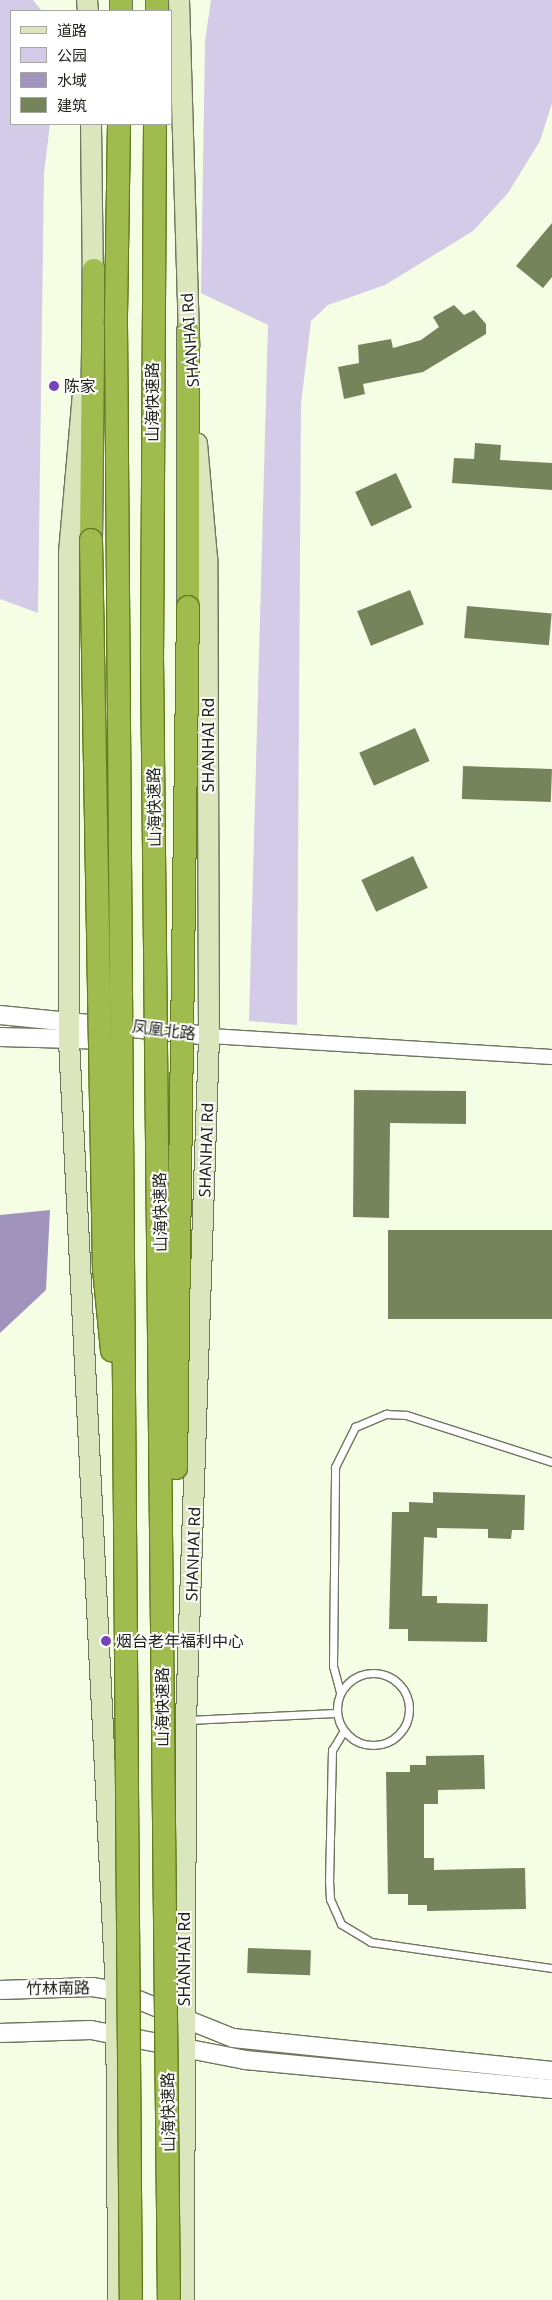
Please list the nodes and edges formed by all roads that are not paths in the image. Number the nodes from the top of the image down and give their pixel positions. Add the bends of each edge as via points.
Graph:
1 (179, 0) edge
2 (91, 125) edge
3 (119, 125) edge
4 (155, 125) edge
5 (94, 270) junction
6 (188, 331) junction
7 (0, 1015) edge
8 (69, 1019) junction
9 (210, 1036) junction
10 (0, 1037) edge
11 (69, 1041) junction
12 (476, 1052) junction
13 (552, 1057) edge
14 (552, 1067) edge
15 (552, 1462) edge
16 (126, 1483) junction
17 (340, 1692) junction
18 (335, 1713) junction
19 (186, 1720) junction
20 (343, 1732) junction
21 (162, 1744) junction
22 (552, 1968) edge
23 (0, 1990) edge
24 (116, 1991) junction
25 (184, 2022) junction
26 (0, 2032) edge
27 (117, 2034) junction
28 (184, 2046) junction
29 (552, 2071) edge
30 (552, 2089) edge
31 (118, 2300) edge
32 (131, 2300) edge
33 (169, 2300) edge
34 (184, 2300) edge

1 - 6 main road, SHANHAI Rd
2 - 5 main road
3 - 16 highway, 山海快速路, bridge via 116,324
4 - 21 highway, 山海快速路, bridge via 152,657
5 - 8 main road via 69,552
5 - 16 highway, bridge via 91,540 104,1269
6 - 9 main road, SHANHAI Rd via 207,558
6 - 21 highway, bridge via 179,1402
7 - 8 street, 凤凰北路
8 - 9 street, 凤凰北路
8 - 11 main road
9 - 11 street, 凤凰北路
9 - 12 street
9 - 19 main road, SHANHAI Rd
10 - 11 street, 凤凰北路
11 - 24 main road
12 - 13 street
12 - 14 street
15 - 17 lane via 406,1415 386,1414 355,1427 335,1467 333,1666
16 - 32 highway, 山海快速路, bridge
17 - 18 lane
17 - 20 lane via 355,1677 375,1672 395,1679 408,1696 410,1717 400,1736 381,1746 360,1745
18 - 19 lane
18 - 20 lane
19 - 25 main road, SHANHAI Rd
20 - 22 lane via 332,1750 329,1880 330,1899 341,1924 371,1942
21 - 33 highway, 山海快速路, bridge
23 - 24 street, 竹林南路 via 62,1985
24 - 25 street, 竹林南路
24 - 27 main road
25 - 28 main road, SHANHAI Rd
25 - 29 street, 竹林南路 via 233,2038
26 - 27 street via 56,2029
27 - 28 street
27 - 31 main road
28 - 30 street via 245,2060
28 - 34 main road, SHANHAI Rd

